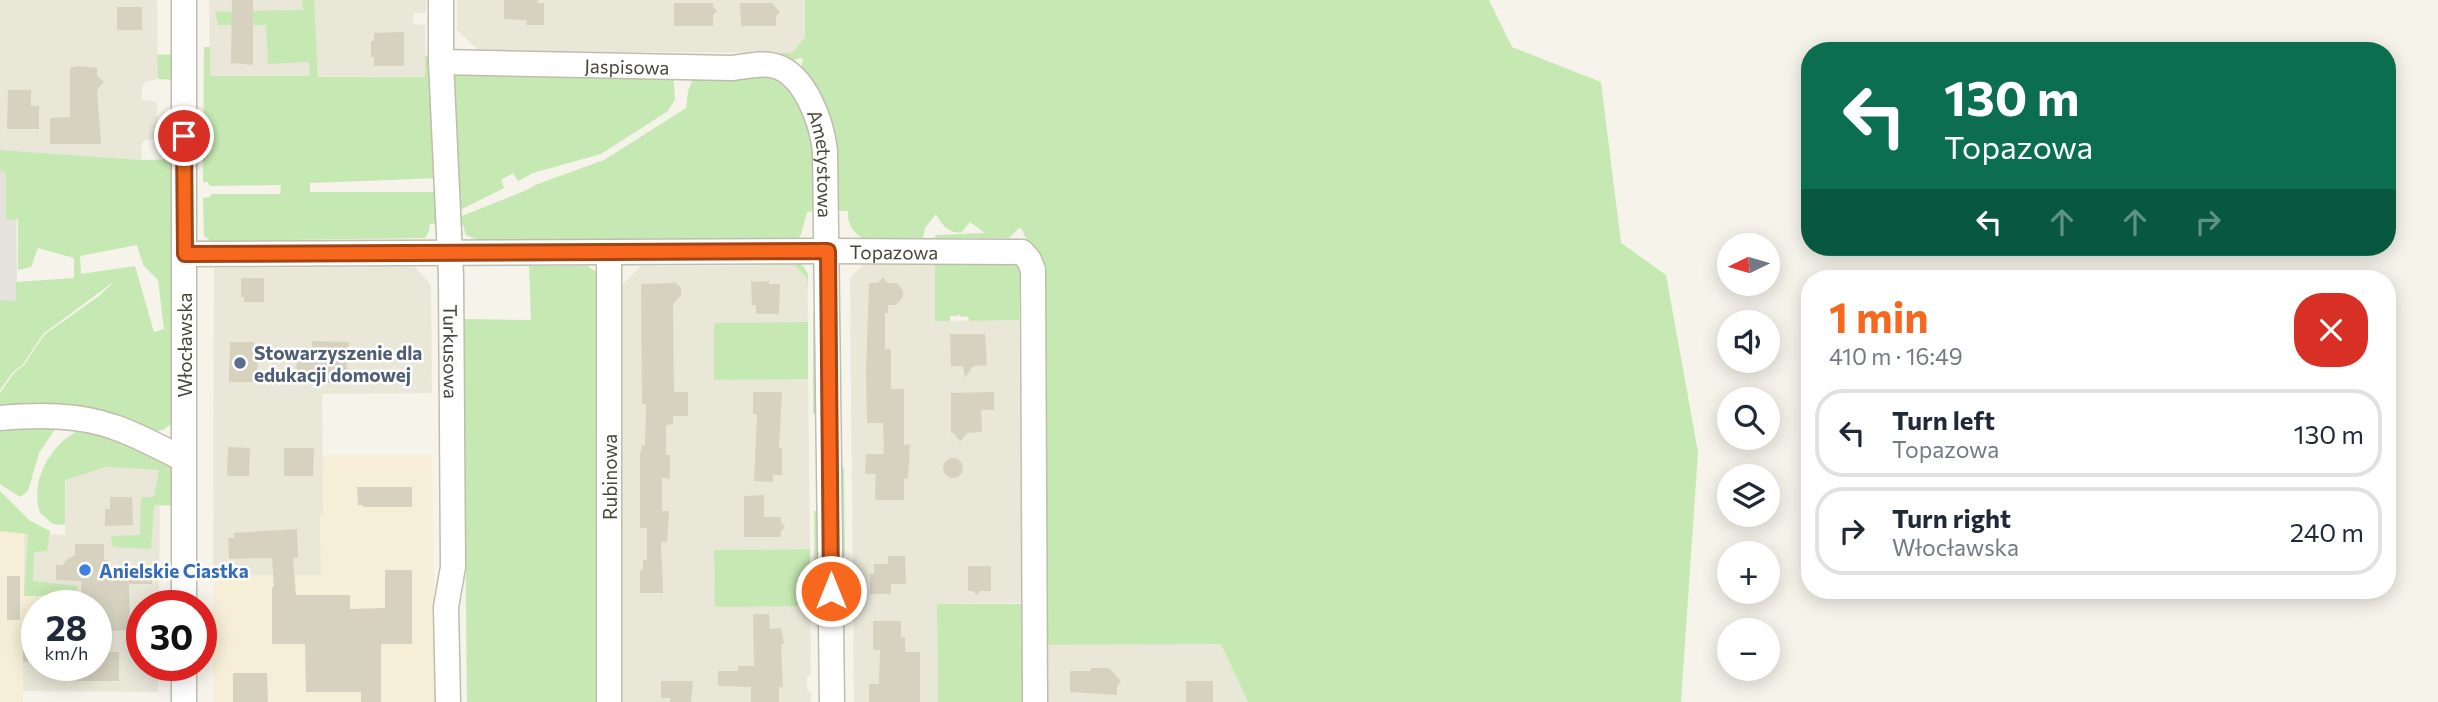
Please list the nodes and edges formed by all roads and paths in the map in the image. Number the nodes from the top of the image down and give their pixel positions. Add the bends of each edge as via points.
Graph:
1 (184, 0) edge
2 (441, 0) edge
3 (441, 62) junction
4 (802, 90) joint
5 (828, 251) junction
6 (450, 252) junction
7 (609, 252) junction
8 (185, 254) junction
9 (0, 418) edge
10 (183, 459) junction
11 (184, 590) edge
12 (184, 681) edge
13 (184, 702) edge
14 (448, 702) edge
15 (609, 702) edge
16 (832, 702) edge
17 (1035, 702) edge

1 - 8 street, Włocławska
2 - 3 street, Turkusowa
3 - 4 street, Jaspisowa via 772,65 786,72
3 - 6 street, Turkusowa
4 - 5 street, Ametystowa via 824,135
5 - 7 street, Topazowa
5 - 16 street, Ametystowa
5 - 17 street, Topazowa via 1018,251 1031,263
6 - 7 street, Topazowa
6 - 8 street, Topazowa
6 - 14 street, Turkusowa via 453,566 446,607
7 - 15 street, Rubinowa
8 - 10 street, Włocławska
9 - 10 street via 92,421
10 - 11 street, Włocławska
12 - 13 street

